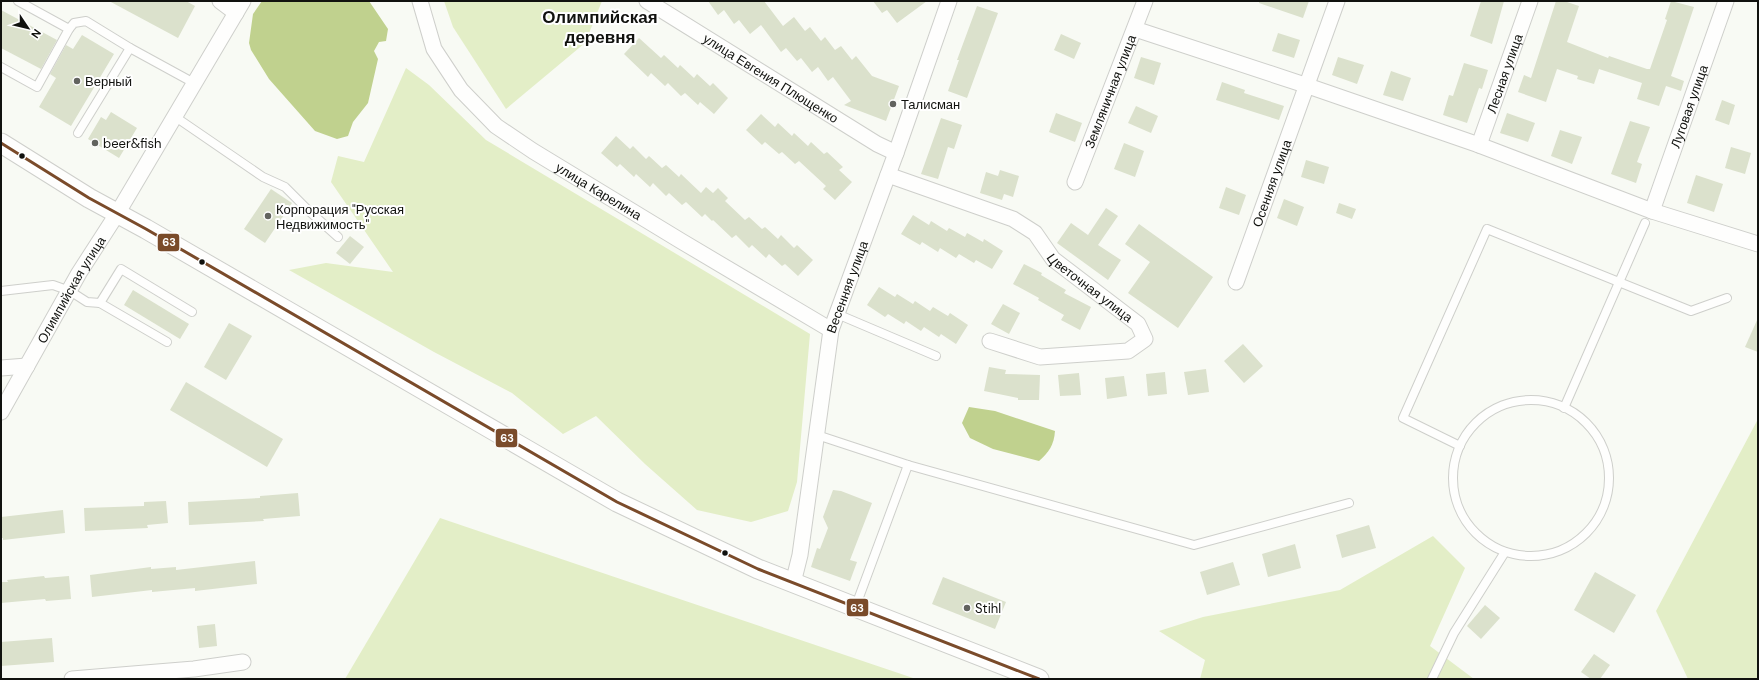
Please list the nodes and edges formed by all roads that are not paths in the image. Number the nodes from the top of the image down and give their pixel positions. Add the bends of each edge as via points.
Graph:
1 (18, 1) edge
2 (220, 1) edge
3 (420, 1) edge
4 (647, 1) edge
5 (949, 1) edge
6 (1145, 1) edge
7 (1337, 1) edge
8 (1530, 1) edge
9 (1726, 1) edge
10 (239, 7) edge
11 (69, 29) junction
12 (1135, 29) junction
13 (130, 48) junction
14 (1, 67) edge
15 (194, 83) junction
16 (1308, 86) junction
17 (174, 116) junction
18 (78, 133) dead end
19 (1, 143) edge
20 (1479, 145) junction
21 (896, 153) junction
22 (888, 175) junction
23 (1075, 182) dead end
24 (117, 214) junction
25 (1649, 217) junction
26 (338, 237) dead end
27 (1758, 244) edge
28 (1236, 282) dead end
29 (1620, 282) junction
30 (70, 290) junction
31 (1, 291) edge
32 (1727, 298) dead end
33 (100, 303) junction
34 (192, 312) dead end
35 (837, 314) junction
36 (831, 330) junction
37 (990, 340) dead end
38 (166, 342) dead end
39 (936, 356) dead end
40 (27, 366) junction
41 (1, 368) edge
42 (1564, 408) junction
43 (1, 412) edge
44 (816, 435) junction
45 (1460, 446) junction
46 (908, 465) junction
47 (1349, 503) dead end
48 (1505, 552) junction
49 (793, 583) junction
50 (855, 608) junction
51 (243, 662) dead end
52 (72, 679) edge
53 (1039, 679) edge
54 (1432, 679) edge

1 - 11 lane
2 - 10 street
3 - 36 street, улица Карелина via 434,49 461,90 496,126 533,151
4 - 21 street, улица Евгения Плющенко via 877,144
5 - 21 street, Весенняя улица
6 - 12 street, Земляничная улица
7 - 16 street, Осенняя улица
8 - 20 street, Лесная улица
9 - 25 street, Луговая улица
10 - 15 street, Олимпийская улица
11 - 13 lane via 74,23 86,21
11 - 14 lane via 37,87
12 - 16 street
12 - 23 street, Земляничная улица
13 - 15 lane
13 - 18 lane
15 - 17 street, Олимпийская улица
16 - 20 street
16 - 28 street, Осенняя улица
17 - 24 street, Олимпийская улица
17 - 26 lane via 263,177 285,187
19 - 24 street
20 - 25 street
21 - 22 street, Весенняя улица
22 - 35 street, Весенняя улица
22 - 37 street, Цветочная улица via 1014,219 1035,233 1053,259 1138,324 1145,339 1128,351 1040,357
24 - 30 street, Олимпийская улица
24 - 49 street via 617,502 758,570
25 - 27 street
25 - 29 lane
29 - 32 lane via 1691,311
29 - 42 lane
29 - 45 lane via 1487,229 1403,418
30 - 31 lane via 54,285
30 - 33 lane via 87,302
30 - 40 street, Олимпийская улица
33 - 34 lane via 121,269
33 - 38 lane
35 - 36 street, Весенняя улица
35 - 39 lane
36 - 44 street, Весенняя улица
40 - 41 street
40 - 43 street, Олимпийская улица
42 - 45 lane via 1532,400 1506,404 1483,416
42 - 48 lane via 1580,417 1589,426 1603,447 1609,472 1602,510 1596,522 1578,540 1555,552 1530,556
44 - 46 lane
44 - 49 street, Весенняя улица via 800,555
45 - 48 lane via 1455,458 1453,484 1459,509 1473,531 1493,547
46 - 47 lane via 1194,545
46 - 50 lane
48 - 54 lane via 1454,633
49 - 50 street
50 - 53 street
51 - 52 street via 194,669

